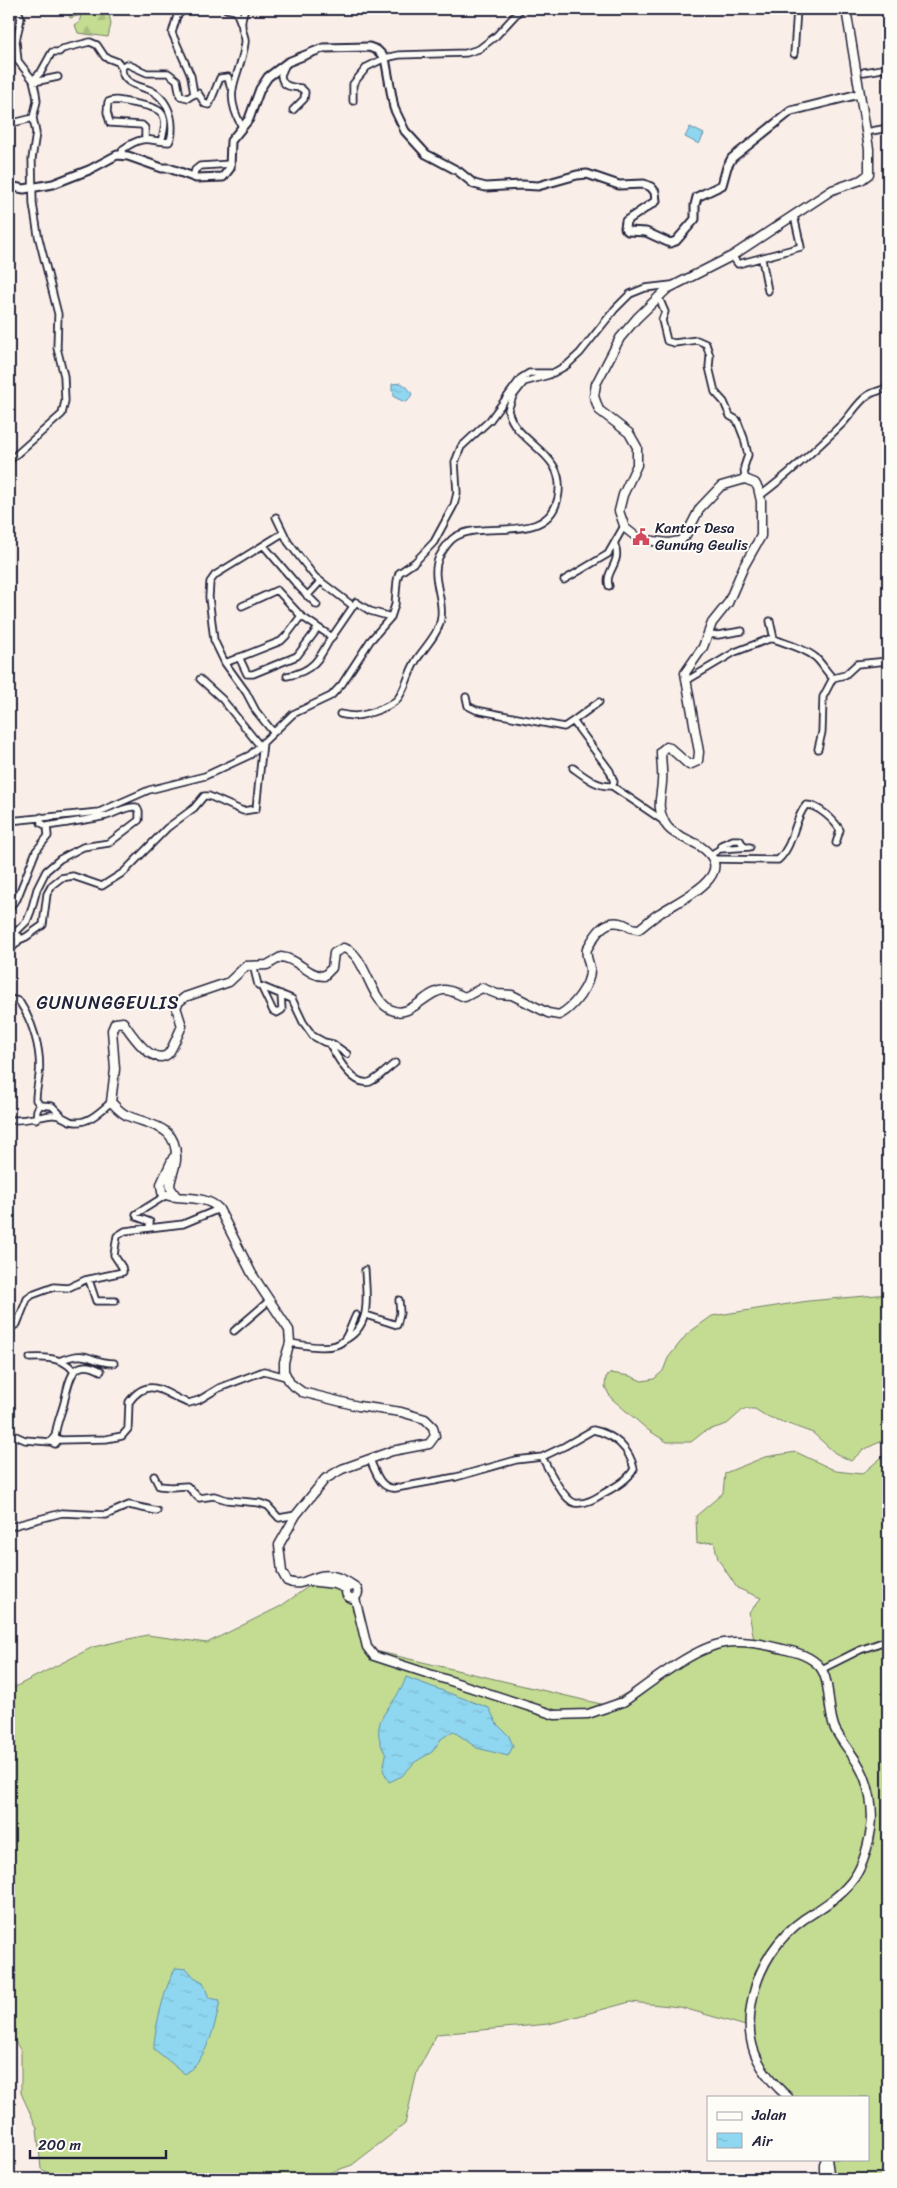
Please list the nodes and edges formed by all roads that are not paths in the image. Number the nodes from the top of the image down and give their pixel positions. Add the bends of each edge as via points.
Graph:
1 (11, 9) edge
2 (184, 9) edge
3 (226, 9) edge
4 (245, 9) edge
5 (521, 9) edge
6 (797, 9) edge
7 (846, 9) edge
8 (242, 27) junction
9 (9, 40) edge
10 (16, 41) junction
11 (794, 54) dead end
12 (385, 58) junction
13 (288, 62) junction
14 (121, 67) junction
15 (888, 68) edge
16 (864, 72) dead end
17 (58, 77) dead end
18 (33, 81) junction
19 (859, 94) junction
20 (193, 95) junction
21 (353, 102) dead end
22 (233, 103) junction
23 (292, 110) dead end
24 (33, 118) junction
25 (9, 124) edge
26 (242, 126) junction
27 (888, 128) edge
28 (866, 132) junction
29 (145, 138) junction
30 (161, 141) junction
31 (121, 155) junction
32 (231, 164) junction
33 (193, 177) junction
34 (9, 186) edge
35 (34, 188) junction
36 (794, 216) junction
37 (732, 256) junction
38 (762, 259) junction
39 (672, 285) junction
40 (768, 290) dead end
41 (659, 298) junction
42 (553, 372) junction
43 (888, 387) edge
44 (9, 460) edge
45 (745, 479) junction
46 (761, 495) junction
47 (276, 517) dead end
48 (624, 526) junction
49 (283, 533) junction
50 (614, 545) junction
51 (264, 546) junction
52 (564, 580) dead end
53 (320, 582) junction
54 (609, 586) dead end
55 (308, 596) junction
56 (317, 605) dead end
57 (242, 606) dead end
58 (353, 606) junction
59 (301, 616) junction
60 (390, 617) junction
61 (770, 621) dead end
62 (318, 628) junction
63 (742, 631) dead end
64 (707, 634) junction
65 (331, 637) junction
66 (774, 639) junction
67 (239, 657) junction
68 (888, 661) edge
69 (225, 663) junction
70 (288, 676) dead end
71 (834, 678) junction
72 (200, 679) dead end
73 (686, 681) junction
74 (466, 697) dead end
75 (599, 702) dead end
76 (340, 714) dead end
77 (573, 721) junction
78 (273, 732) junction
79 (261, 744) junction
80 (818, 749) dead end
81 (573, 768) dead end
82 (612, 786) junction
83 (41, 817) junction
84 (9, 821) edge
85 (664, 822) junction
86 (47, 826) junction
87 (733, 840) junction
88 (836, 843) dead end
89 (730, 848) junction
90 (720, 849) junction
91 (711, 857) junction
92 (9, 907) edge
93 (12, 935) edge
94 (19, 940) junction
95 (9, 949) edge
96 (253, 966) junction
97 (262, 988) junction
98 (281, 994) junction
99 (9, 999) edge
100 (329, 1043) junction
101 (347, 1054) dead end
102 (395, 1063) dead end
103 (111, 1102) junction
104 (40, 1105) junction
105 (61, 1115) junction
106 (36, 1119) junction
107 (9, 1120) edge
108 (175, 1154) junction
109 (165, 1196) junction
110 (176, 1196) junction
111 (219, 1209) junction
112 (149, 1228) junction
113 (365, 1270) dead end
114 (89, 1280) junction
115 (270, 1300) junction
116 (399, 1300) dead end
117 (115, 1301) dead end
118 (356, 1315) dead end
119 (366, 1315) junction
120 (9, 1329) edge
121 (234, 1331) dead end
122 (343, 1341) junction
123 (290, 1343) junction
124 (30, 1358) dead end
125 (59, 1361) junction
126 (114, 1363) dead end
127 (100, 1371) dead end
128 (74, 1372) junction
129 (286, 1377) junction
130 (9, 1433) edge
131 (55, 1440) junction
132 (542, 1457) junction
133 (370, 1460) junction
134 (154, 1476) dead end
135 (158, 1511) dead end
136 (296, 1515) junction
137 (9, 1526) edge
138 (888, 1640) edge
139 (822, 1669) junction
140 (787, 2096) edge
141 (826, 2160) edge
142 (826, 2160) edge
143 (824, 2179) edge
144 (830, 2179) edge

1 - 10 street via 21,18
2 - 20 street via 177,16 172,32 192,76
3 - 8 street via 236,12
4 - 8 street
5 - 12 street via 496,36 473,52
6 - 11 street
7 - 19 main road
8 - 22 street via 245,40 233,81
9 - 10 street
10 - 18 street via 19,63
12 - 13 street via 369,47 334,47 316,50
12 - 19 street via 392,101 400,123 420,148 436,161 474,184 486,187 538,186 587,174 610,183 647,185 655,192 656,201 626,221 624,228 646,232 670,243 676,241 695,219 697,197 722,185 729,161 748,143 795,109
12 - 21 street via 367,67 355,79
13 - 23 street via 281,79 289,87 301,88 304,92 304,99
13 - 26 street via 266,80 249,119
14 - 18 street via 90,42 52,52
14 - 20 street via 127,64 145,73 168,73 178,82 180,96
14 - 30 street via 131,84 154,92 167,106 172,119 171,139 168,143
15 - 16 street
17 - 18 street
18 - 24 street via 37,102
19 - 28 main road
20 - 22 street via 197,93 205,104 210,104 220,79 227,76
22 - 26 street
24 - 25 street
24 - 35 street via 36,133 32,159
26 - 32 street via 231,142
27 - 28 street
28 - 36 main road via 870,162 868,175 858,182 832,190
29 - 30 street
29 - 30 street via 142,125 110,124 107,112 110,101 158,109 165,123
29 - 31 street via 128,145 121,150
31 - 33 street
31 - 35 street via 58,182
32 - 33 street via 200,166
32 - 33 street via 223,177
34 - 35 street via 21,190
35 - 44 street via 32,195 38,236 58,314 57,348 64,376 65,406 62,414
36 - 37 main road
36 - 38 street via 801,247
37 - 38 street via 738,264
37 - 39 main road
38 - 40 street
39 - 41 main road
39 - 42 street via 645,288 630,294 580,353
41 - 45 street via 665,312 662,320 667,341 698,340 706,344 715,392 730,416 737,420 744,438 748,455
41 - 48 main road via 622,334 594,390 599,410 629,433 638,450 637,467 620,506
42 - 60 street via 529,373 521,378 490,420 459,450 455,462 455,503 434,542 398,576 395,605
42 - 76 street via 544,378 524,382 508,408 519,430 546,455 555,470 559,492 552,511 544,519 526,527 472,531 449,541 436,567 442,612 440,622 415,662 400,697 392,705 357,716
43 - 46 street via 871,393 812,453
45 - 46 main road via 757,485
45 - 48 main road via 726,483 714,492 700,508 686,535 677,542 642,540
46 - 64 main road via 761,536 725,609
47 - 49 street
48 - 50 street
49 - 51 street
49 - 53 street
50 - 52 street via 608,554
50 - 54 street via 616,564 608,578
51 - 55 street
51 - 69 street via 211,579 209,597 213,636
53 - 55 street
53 - 58 street
55 - 56 street
57 - 59 street via 277,590
58 - 60 street via 357,602 370,611
58 - 65 street
59 - 62 street
59 - 67 street via 281,641
60 - 78 street via 335,694 296,712
61 - 66 street
62 - 65 street
62 - 67 street via 297,656 253,674 247,674
63 - 64 street
64 - 73 main road via 702,649 686,672
65 - 70 street via 312,666 300,674
66 - 71 street via 812,655
66 - 73 street via 735,652
67 - 69 street
68 - 71 street via 857,664 845,675
69 - 78 street
71 - 80 street via 823,697
72 - 79 street
73 - 85 main road via 699,758 697,763 689,765 670,748 662,750 659,802
74 - 77 street via 468,706 476,710 564,726
75 - 77 street
77 - 82 street via 610,771 614,782
78 - 79 street
79 - 83 street via 250,755 205,776 149,790 103,811
79 - 94 street via 256,809 243,811 205,796 166,828 124,872 102,886 73,876 61,878 47,894 42,925
81 - 82 street via 593,781
82 - 85 street
83 - 84 street
83 - 86 street via 41,823
85 - 91 main road via 671,831 698,845
86 - 92 street via 48,836 36,851 17,899
86 - 93 street via 95,818 129,807 136,807 139,811 139,820 109,843 83,848 60,859 46,871 27,921
87 - 89 street
87 - 89 street via 740,840 747,847
87 - 90 street via 721,845
88 - 91 street via 840,830 837,824 813,806 806,805 800,812 786,850 778,860
89 - 90 street
90 - 91 street
91 - 96 main road via 713,873 704,885 662,911 639,930 620,923 610,923 601,928 587,949 590,970 586,984 576,1000 559,1015 512,995 482,988 465,997 440,990 407,1011 391,1010 378,1000 356,956 344,948 334,953 332,968 324,976 284,957 267,965
93 - 94 street via 18,936
94 - 95 street
96 - 97 street via 257,983
96 - 103 main road via 244,966 229,982 181,999 176,1007 182,1026 166,1055 151,1053 135,1040 123,1022 115,1023 112,1030 115,1069
97 - 98 street
97 - 98 street via 273,1011 282,1010
98 - 100 street via 294,1001 313,1036
99 - 104 street via 19,1002 39,1051 36,1100
100 - 101 street
100 - 102 street via 347,1070 362,1082 376,1078
103 - 105 street via 84,1121 72,1122
103 - 108 main road via 127,1115 161,1127 172,1139
104 - 105 street via 52,1106
104 - 106 street
105 - 106 street
106 - 107 street
108 - 109 main road via 161,1184
108 - 110 main road via 170,1187
109 - 110 main road
109 - 112 street via 136,1214 150,1222
110 - 111 main road via 204,1200
111 - 112 street via 183,1224
111 - 115 main road via 249,1269
112 - 114 street via 125,1231 117,1236 114,1255 123,1272
113 - 119 street
114 - 117 street via 96,1300
114 - 120 street via 32,1295 27,1299 17,1324
115 - 121 street
115 - 123 main road via 286,1322
116 - 119 street via 397,1326
118 - 122 street
119 - 122 street via 356,1332
122 - 123 street via 321,1346
123 - 129 main road via 284,1362
124 - 125 street via 46,1357
125 - 126 street via 83,1355 99,1362
125 - 128 street
127 - 128 street via 86,1366
128 - 131 street
129 - 131 street via 264,1371 189,1403 168,1391 152,1388 129,1402 128,1429 122,1436
129 - 133 main road via 302,1392 415,1416 433,1426 435,1436 429,1444 392,1451
130 - 131 street via 26,1440
132 - 132 street via 593,1430 611,1437 622,1446 629,1454 634,1469 625,1480 607,1492 578,1503 566,1497
132 - 133 street via 390,1488 382,1483
133 - 136 main road via 330,1475
134 - 136 street via 160,1486 187,1486 199,1498 214,1496 260,1503 268,1506 279,1518
135 - 137 street via 129,1505 106,1516 62,1513
136 - 139 main road via 279,1545 283,1577 298,1584 308,1581 331,1583 359,1591 356,1598 366,1647 374,1656 555,1715 588,1714 623,1702 700,1652 723,1644 750,1642 780,1648 810,1658
138 - 139 street
139 - 140 main road via 833,1723 862,1771 871,1808 871,1829 863,1860 853,1880 841,1893 803,1920 772,1952 753,1995 750,2037 765,2074
141 - 143 main road
142 - 144 main road

